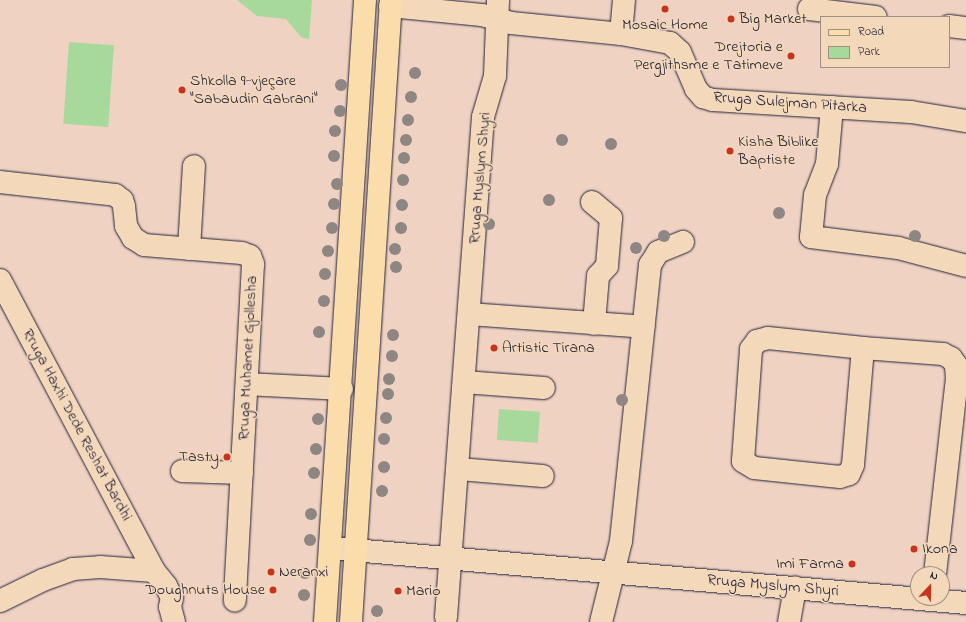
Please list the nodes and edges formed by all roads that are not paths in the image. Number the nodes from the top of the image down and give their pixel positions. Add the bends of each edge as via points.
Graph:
1 (365, 0) edge
2 (624, 0) edge
3 (391, 3) edge
4 (497, 9) edge
5 (809, 9) dead end
6 (868, 16) edge
7 (950, 26) edge
8 (966, 28) edge
9 (621, 34) junction
10 (832, 107) junction
11 (966, 122) edge
12 (194, 166) dead end
13 (0, 182) edge
14 (592, 202) dead end
15 (683, 242) dead end
16 (189, 249) junction
17 (966, 266) edge
18 (0, 280) edge
19 (469, 314) junction
20 (594, 324) junction
21 (644, 327) junction
22 (863, 348) junction
23 (464, 382) junction
24 (247, 384) junction
25 (544, 388) dead end
26 (342, 389) junction
27 (458, 469) junction
28 (182, 470) dead end
29 (242, 473) junction
30 (544, 476) dead end
31 (330, 548) junction
32 (356, 550) junction
33 (452, 558) junction
34 (936, 566) edge
35 (154, 571) junction
36 (613, 572) junction
37 (795, 588) junction
38 (910, 597) edge
39 (0, 601) edge
40 (235, 601) dead end
41 (950, 601) edge
42 (966, 603) edge
43 (446, 617) dead end
44 (174, 622) edge
45 (325, 622) edge
46 (351, 622) edge
47 (601, 622) edge
48 (789, 622) edge

1 - 26 main road
2 - 9 street
3 - 4 street, Rruga Sulejman Pitarka via 435,9
3 - 32 main road
4 - 9 street, Rruga Sulejman Pitarka
4 - 19 street, Rruga Myslym Shyri via 495,76 483,117
5 - 6 street
7 - 8 street
9 - 10 street, Rruga Sulejman Pitarka via 670,42 680,52 696,89 703,97 713,100
10 - 11 street, Rruga Sulejman Pitarka via 911,112
10 - 17 street via 827,164 815,195 811,238 898,248
12 - 16 street
13 - 16 street, Rruga Muhamet Gjollesha via 115,195 122,200 126,226 133,238 144,245
14 - 20 street via 611,218 607,266 598,276
15 - 21 street via 658,252 650,265
16 - 24 street, Rruga Muhamet Gjollesha via 242,253 250,256 253,264
18 - 35 street, Rruga Haxhi Dede Reshat Bardhi
19 - 20 street
19 - 23 street, Rruga Myslym Shyri
20 - 21 street
21 - 36 street via 621,541
22 - 22 street via 780,338 757,341 751,349 742,461 754,468 840,477 849,474 853,466
22 - 34 street via 943,354 951,358 956,365 957,385
23 - 25 street
23 - 27 street, Rruga Myslym Shyri
24 - 26 street
24 - 29 street, Rruga Muhamet Gjollesha
26 - 31 main road
27 - 30 street
27 - 33 street, Rruga Myslym Shyri
28 - 29 street
29 - 40 street, Rruga Muhamet Gjollesha
31 - 32 street, Rruga Myslym Shyri
31 - 45 main road
32 - 33 street, Rruga Myslym Shyri
32 - 46 main road
33 - 36 street, Rruga Myslym Shyri
33 - 43 street
35 - 39 street via 100,567 73,569
35 - 44 street, Rruga Haxhi Dede Reshat Bardhi via 172,598 170,607
36 - 37 street, Rruga Myslym Shyri
36 - 47 street
37 - 38 street, Rruga Myslym Shyri
37 - 48 street
41 - 42 street, Rruga Myslym Shyri

